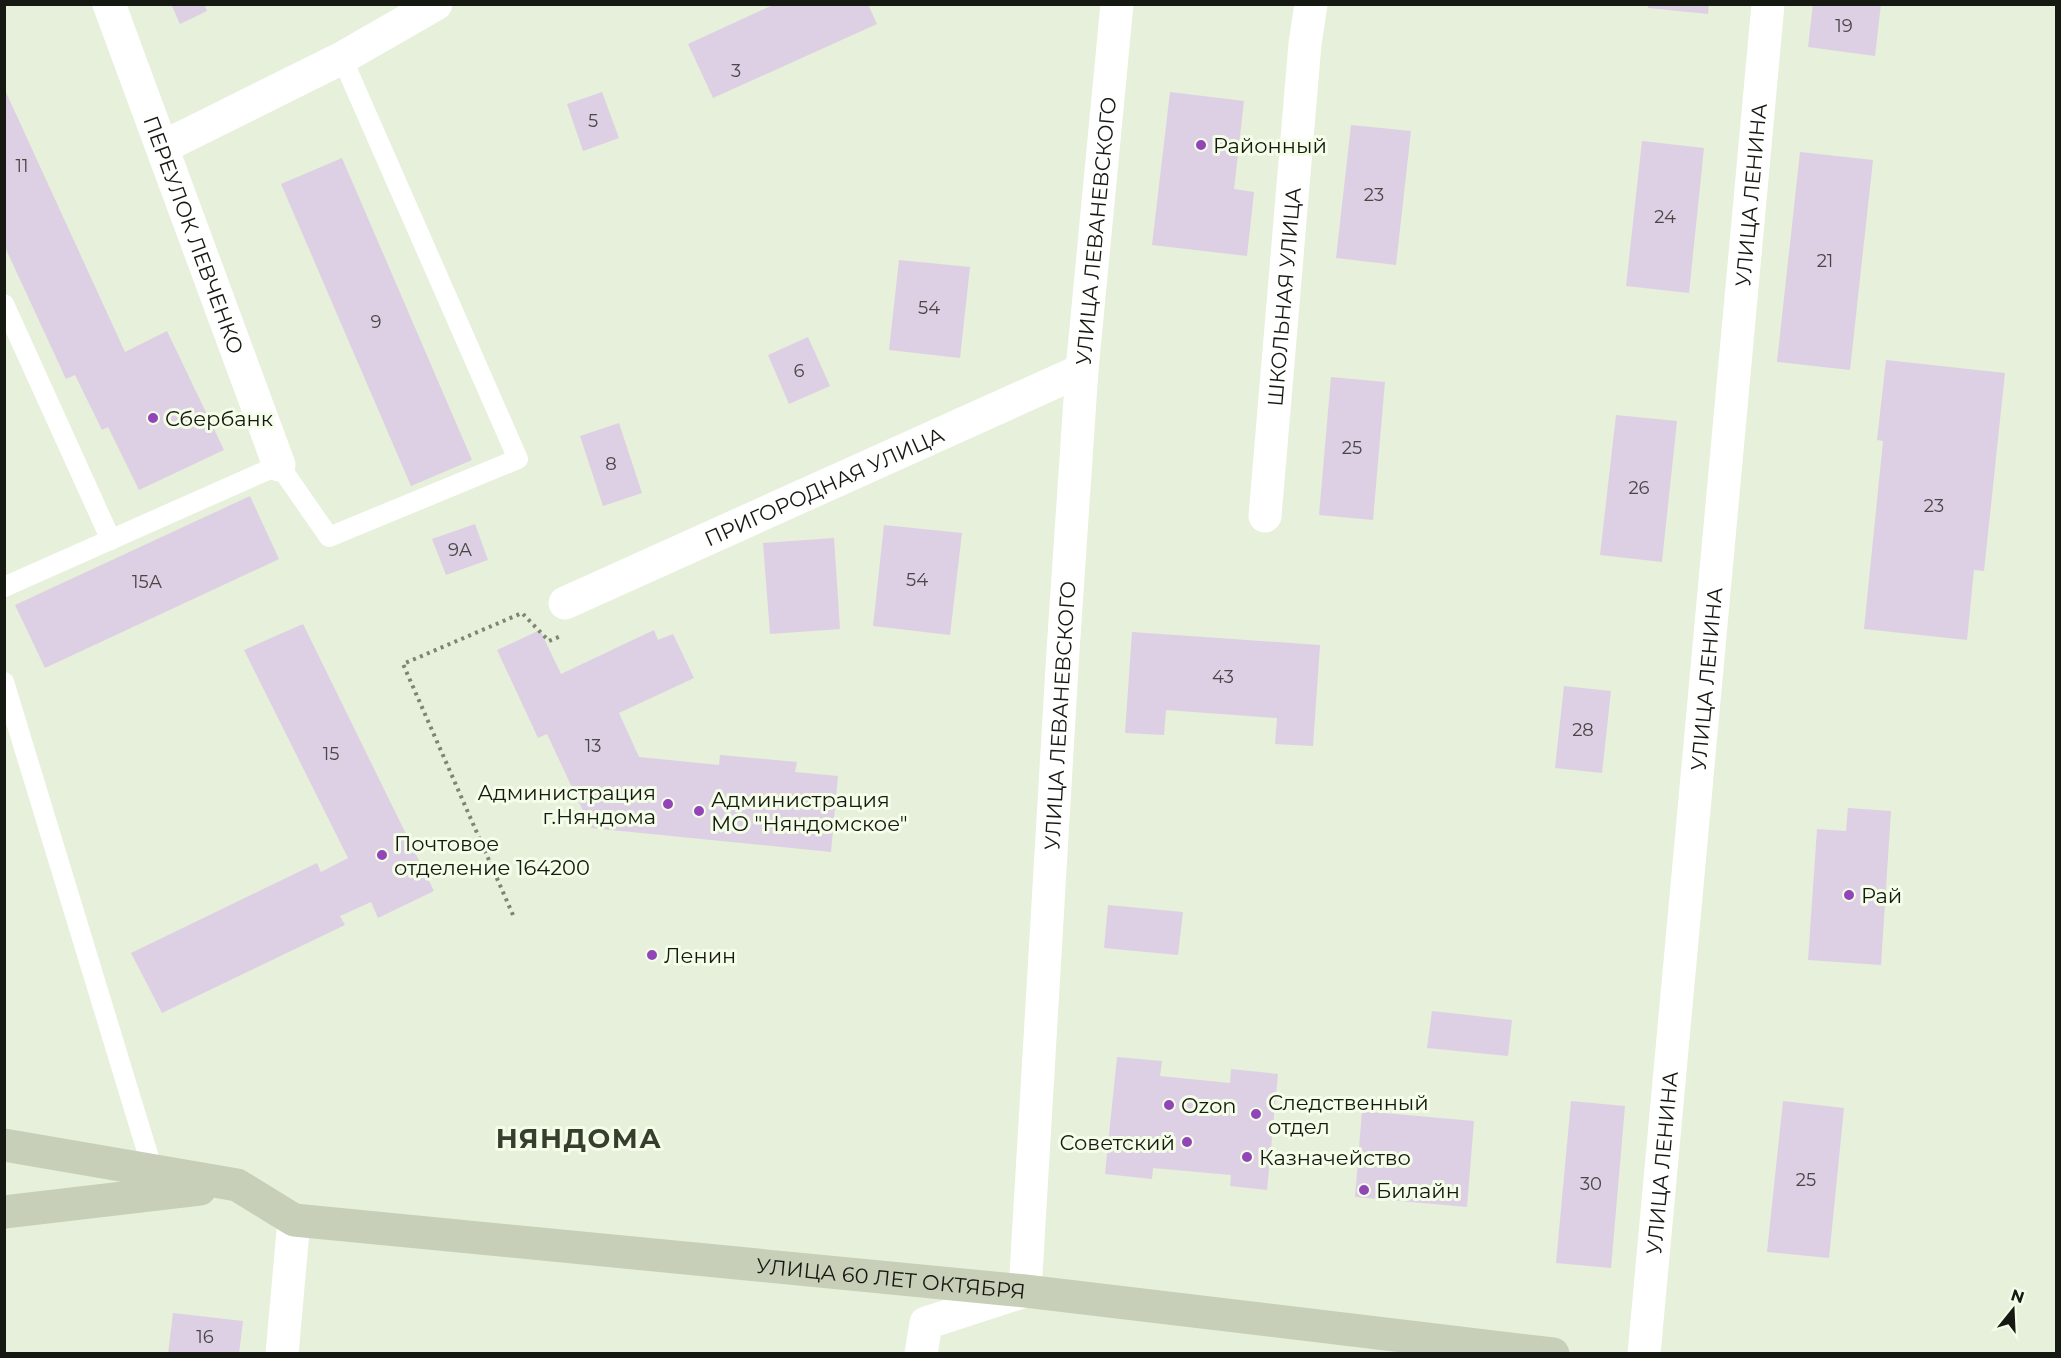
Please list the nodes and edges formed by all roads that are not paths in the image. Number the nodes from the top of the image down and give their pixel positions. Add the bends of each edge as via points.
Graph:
1 (109, 4) edge
2 (436, 4) edge
3 (1117, 4) edge
4 (1311, 4) edge
5 (1768, 4) edge
6 (342, 58) junction
7 (163, 147) junction
8 (4, 304) edge
9 (1082, 370) junction
10 (279, 465) junction
11 (1265, 516) dead end
12 (111, 540) junction
13 (4, 587) edge
14 (568, 618) road end
15 (4, 682) edge
16 (4, 1145) edge
17 (153, 1171) junction
18 (237, 1185) junction
19 (4, 1212) edge
20 (294, 1220) junction
21 (1025, 1291) junction
22 (282, 1353) edge
23 (921, 1353) edge
24 (1553, 1353) edge
25 (1644, 1353) edge

1 - 7 street, ПЕРЕУЛОК ЛЕВЧЕНКО
2 - 6 street
3 - 9 street, УЛИЦА ЛЕВАНЕВСКОГО
4 - 11 street, ШКОЛЬНАЯ УЛИЦА
5 - 25 street, УЛИЦА ЛЕНИНА
6 - 7 street
6 - 10 lane via 518,459 329,537
7 - 10 street, ПЕРЕУЛОК ЛЕВЧЕНКО
8 - 12 lane
9 - 14 street, ПРИГОРОДНАЯ УЛИЦА
9 - 21 street, УЛИЦА ЛЕВАНЕВСКОГО
10 - 12 lane
12 - 13 lane
15 - 17 lane
16 - 17 street, УЛИЦА 60 ЛЕТ ОКТЯБРЯ
17 - 18 street, УЛИЦА 60 ЛЕТ ОКТЯБРЯ
18 - 19 street
18 - 20 street, УЛИЦА 60 ЛЕТ ОКТЯБРЯ
20 - 21 street, УЛИЦА 60 ЛЕТ ОКТЯБРЯ
20 - 22 street
21 - 23 street via 926,1323
21 - 24 street, УЛИЦА 60 ЛЕТ ОКТЯБРЯ

